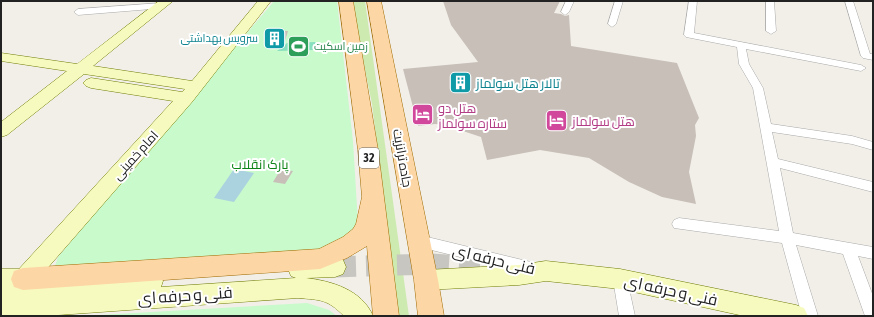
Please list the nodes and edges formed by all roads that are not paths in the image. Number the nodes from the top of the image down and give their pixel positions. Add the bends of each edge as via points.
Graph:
1 (265, 1) edge
2 (346, 1) edge
3 (374, 1) edge
4 (570, 1) edge
5 (619, 1) edge
6 (693, 1) edge
7 (770, 1) edge
8 (849, 1) edge
9 (164, 3) edge
10 (78, 12) dead end
11 (565, 12) dead end
12 (612, 24) dead end
13 (770, 31) dead end
14 (741, 44) junction
15 (1, 57) edge
16 (873, 57) edge
17 (861, 68) dead end
18 (1, 69) edge
19 (80, 69) junction
20 (67, 80) junction
21 (191, 92) junction
22 (766, 127) junction
23 (1, 131) edge
24 (873, 146) edge
25 (773, 162) junction
26 (873, 187) edge
27 (373, 197) junction
28 (679, 224) dead end
29 (786, 238) junction
30 (419, 241) junction
31 (848, 249) junction
32 (873, 253) edge
33 (335, 267) tunnel mouth
34 (546, 271) junction
35 (620, 279) junction
36 (426, 280) junction
37 (8, 293) edge
38 (361, 316) edge
39 (386, 316) edge
40 (431, 316) edge
41 (627, 316) edge
42 (794, 316) edge
43 (810, 316) edge
44 (873, 316) edge

1 - 21 street, امام خمینی
2 - 27 main road, 32
3 - 30 main road, جاده ترانزیت
4 - 11 street
5 - 12 street
6 - 14 street via 689,35
7 - 13 street
8 - 16 street via 866,56
9 - 10 street
9 - 19 street
14 - 17 street
14 - 22 street via 744,64 758,88
15 - 19 street
18 - 20 street
19 - 20 street
19 - 21 street
20 - 21 street
20 - 23 street
21 - 37 street, امام خمینی
22 - 24 street via 852,140
22 - 25 street
25 - 26 street
25 - 29 street
27 - 37 main road via 365,231 354,242 320,259
27 - 39 main road, 32
28 - 29 street
29 - 31 street
29 - 43 street
30 - 34 street, فنی حرفه ای
30 - 36 main road, جاده ترانزیت
31 - 32 street
31 - 44 street
33 - 37 street
34 - 35 street, فنی و حرفه ای
34 - 36 street, فنی حرفه ای
35 - 41 street
35 - 42 street, فنی و حرفه ای
36 - 40 main road, جاده ترانزیت
37 - 38 street, فنی و حرفه ای via 298,288 321,290 339,296

